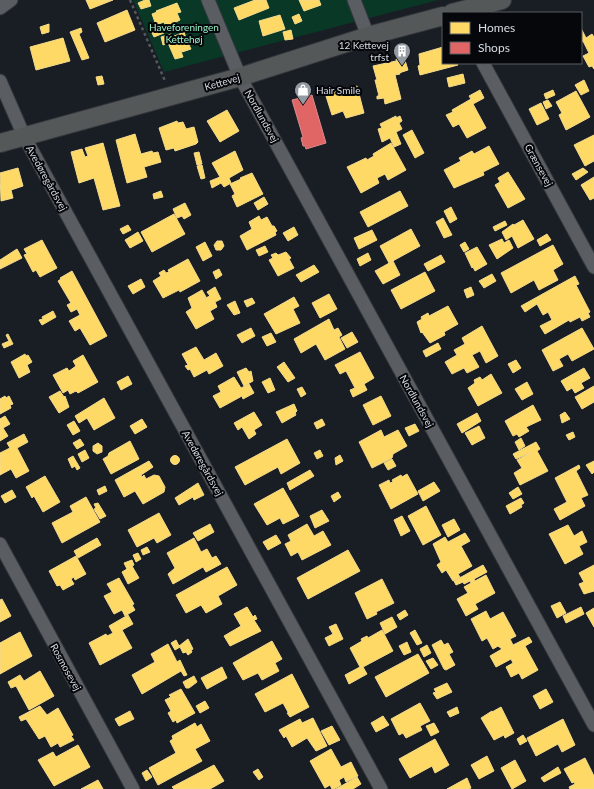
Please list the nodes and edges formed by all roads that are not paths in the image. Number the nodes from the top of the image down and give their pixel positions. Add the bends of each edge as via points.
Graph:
1 (11, 0) edge
2 (208, 0) edge
3 (354, 0) edge
4 (502, 0) edge
5 (0, 8) edge
6 (456, 12) edge
7 (442, 16) edge
8 (368, 36) junction
9 (484, 64) edge
10 (240, 76) junction
11 (0, 81) edge
12 (24, 136) junction
13 (0, 144) edge
14 (594, 267) edge
15 (0, 544) edge
16 (594, 725) edge
17 (133, 789) edge
18 (381, 789) edge

1 - 5 street
2 - 10 street, Nordlundsvej
3 - 8 street
4 - 6 street, Kettevej
7 - 8 street, Kettevej
8 - 10 street, Kettevej
9 - 14 street, Grænsevej
10 - 12 street, Kettevej
10 - 16 street, Nordlundsvej
11 - 12 street, Avedøregårdsvej
12 - 13 street, Kettevej
12 - 18 street, Avedøregårdsvej
15 - 17 street, Rosmosevej

